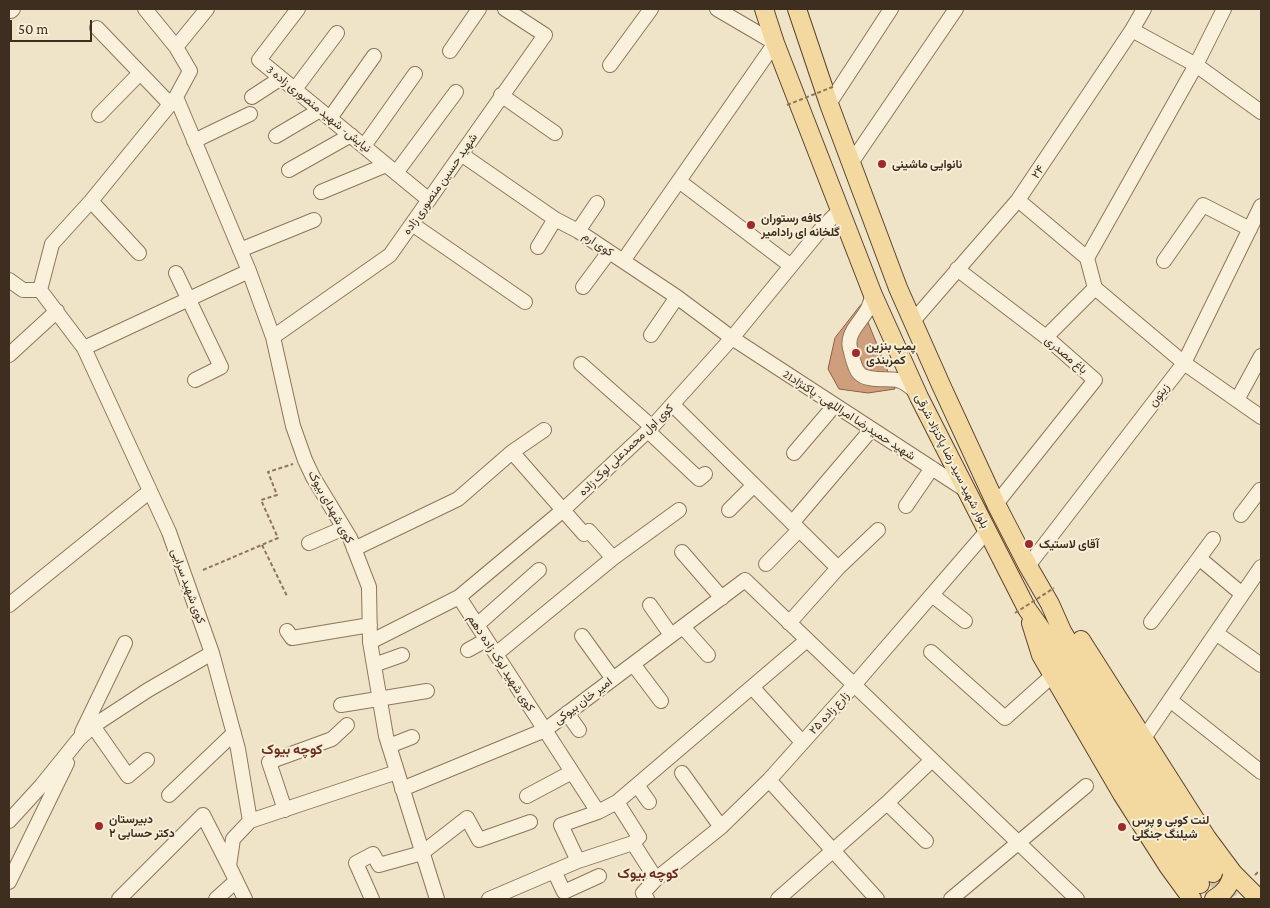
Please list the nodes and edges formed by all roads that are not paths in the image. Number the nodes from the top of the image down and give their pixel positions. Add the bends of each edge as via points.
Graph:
1 (145, 9) edge
2 (207, 9) edge
3 (298, 9) edge
4 (479, 9) edge
5 (505, 9) edge
6 (651, 9) edge
7 (717, 9) edge
8 (764, 9) edge
9 (797, 9) edge
10 (892, 9) edge
11 (956, 9) edge
12 (1144, 9) edge
13 (1224, 9) edge
14 (97, 28) dead end
15 (1132, 30) junction
16 (337, 33) dead end
17 (775, 43) junction
18 (176, 47) junction
19 (450, 51) dead end
20 (374, 56) dead end
21 (1196, 65) junction
22 (610, 66) dead end
23 (140, 73) junction
24 (416, 74) dead end
25 (281, 78) junction
26 (294, 89) junction
27 (456, 92) dead end
28 (502, 95) junction
29 (252, 97) dead end
30 (173, 100) junction
31 (829, 104) junction
32 (1261, 112) edge
33 (250, 114) dead end
34 (325, 114) junction
35 (99, 115) dead end
36 (555, 133) dead end
37 (351, 135) junction
38 (276, 136) dead end
39 (194, 140) junction
40 (364, 146) junction
41 (461, 154) junction
42 (851, 164) junction
43 (391, 169) junction
44 (289, 170) dead end
45 (679, 181) junction
46 (321, 192) dead end
47 (92, 200) junction
48 (429, 200) junction
49 (1018, 200) junction
50 (597, 203) dead end
51 (1261, 206) edge
52 (840, 210) junction
53 (556, 219) junction
54 (314, 220) dead end
55 (412, 224) junction
56 (1250, 229) junction
57 (578, 232) junction
58 (538, 248) dead end
59 (240, 250) junction
60 (609, 252) junction
61 (139, 253) dead end
62 (1087, 258) junction
63 (623, 261) junction
64 (1164, 261) dead end
65 (791, 266) junction
66 (957, 270) junction
67 (249, 271) junction
68 (176, 273) dead end
69 (9, 280) edge
70 (583, 288) dead end
71 (1095, 288) junction
72 (40, 290) junction
73 (872, 292) junction
74 (677, 298) junction
75 (189, 299) junction
76 (525, 302) dead end
77 (57, 311) junction
78 (913, 321) junction
79 (651, 335) dead end
80 (273, 337) junction
81 (732, 338) junction
82 (1046, 338) junction
83 (84, 348) junction
84 (9, 355) edge
85 (1261, 356) edge
86 (1184, 363) junction
87 (581, 364) dead end
88 (195, 380) dead end
89 (917, 393) junction
90 (1237, 400) junction
91 (673, 405) junction
92 (834, 406) junction
93 (1261, 417) edge
94 (650, 429) junction
95 (544, 430) dead end
96 (871, 430) junction
97 (512, 452) junction
98 (794, 453) dead end
99 (932, 468) junction
100 (705, 474) dead end
101 (754, 485) junction
102 (150, 491) junction
103 (967, 491) junction
104 (1261, 491) edge
105 (996, 504) junction
106 (906, 506) dead end
107 (678, 510) dead end
108 (729, 510) dead end
109 (562, 511) junction
110 (1241, 515) dead end
111 (796, 526) junction
112 (344, 528) junction
113 (878, 530) dead end
114 (987, 531) junction
115 (1213, 540) dead end
116 (309, 543) dead end
117 (354, 549) junction
118 (682, 552) dead end
119 (612, 558) junction
120 (1199, 558) junction
121 (766, 564) dead end
122 (1028, 566) junction
123 (838, 568) junction
124 (539, 570) dead end
125 (1260, 573) edge
126 (1050, 593) junction
127 (932, 594) junction
128 (1242, 594) junction
129 (459, 598) junction
130 (722, 598) junction
131 (9, 605) edge
132 (650, 605) dead end
133 (1020, 609) junction
134 (965, 621) dead end
135 (1151, 622) dead end
136 (789, 623) junction
137 (476, 625) junction
138 (370, 626) junction
139 (683, 627) junction
140 (287, 631) dead end
141 (1216, 633) junction
142 (582, 636) dead end
143 (671, 636) junction
144 (486, 640) junction
145 (807, 640) junction
146 (370, 642) junction
147 (125, 643) dead end
148 (468, 650) dead end
149 (931, 652) dead end
150 (212, 653) junction
151 (496, 654) junction
152 (402, 655) dead end
153 (708, 655) dead end
154 (632, 664) junction
155 (374, 665) junction
156 (1261, 666) edge
157 (1053, 675) junction
158 (613, 679) junction
159 (854, 685) junction
160 (752, 687) junction
161 (427, 691) dead end
162 (380, 700) junction
163 (1170, 700) junction
164 (661, 701) dead end
165 (341, 705) dead end
166 (567, 713) junction
167 (347, 725) dead end
168 (93, 726) junction
169 (545, 730) junction
170 (578, 730) dead end
171 (234, 733) junction
172 (412, 737) dead end
173 (1144, 738) junction
174 (79, 739) junction
175 (802, 742) junction
176 (389, 746) junction
177 (147, 760) dead end
178 (932, 760) junction
179 (397, 772) junction
180 (572, 772) junction
181 (1261, 772) edge
182 (682, 774) dead end
183 (769, 780) junction
184 (637, 785) junction
185 (1086, 786) dead end
186 (402, 789) junction
187 (169, 795) dead end
188 (527, 796) dead end
189 (616, 802) junction
190 (649, 802) dead end
191 (887, 803) junction
192 (285, 810) junction
193 (598, 812) junction
194 (9, 821) edge
195 (250, 822) junction
196 (530, 822) dead end
197 (721, 827) junction
198 (926, 841) dead end
199 (1017, 843) junction
200 (633, 844) junction
201 (833, 851) junction
202 (422, 853) junction
203 (578, 861) junction
204 (229, 866) junction
205 (554, 871) junction
206 (1234, 873) junction
207 (599, 876) dead end
208 (656, 879) junction
209 (236, 881) junction
210 (9, 882) edge
211 (1202, 885) edge
212 (959, 897) edge
213 (118, 899) edge
214 (216, 899) edge
215 (245, 899) edge
216 (372, 899) edge
217 (437, 899) edge
218 (489, 899) edge
219 (647, 899) edge
220 (778, 899) edge
221 (878, 899) edge
222 (1077, 899) edge
223 (1214, 899) edge
224 (1259, 899) edge

1 - 18 street
2 - 18 street
3 - 25 street, نیایش- شهید منصوری زاده 3 via 259,60
4 - 19 street
5 - 28 street, شهید حسین منصوری زاده via 545,34
6 - 22 street
7 - 17 street
8 - 17 main road, بلوار شهید سید رضا پاکنژاد شرقی
9 - 31 main road, بلوار شهید سید رضا پاکنژاد شرقی
10 - 31 street
11 - 42 street
12 - 15 street, ۲۴
13 - 21 street
14 - 23 street
15 - 21 street
15 - 49 street, ۲۴
16 - 26 street
17 - 45 street
17 - 52 main road, بلوار شهید سید رضا پاکنژاد شرقی
18 - 30 street via 190,71
20 - 34 street
21 - 32 street
21 - 62 street
23 - 30 street
23 - 35 street
24 - 40 street
25 - 26 street, نیایش- شهید منصوری زاده 3
25 - 29 street
26 - 34 street, نیایش- شهید منصوری زاده 3
27 - 43 street
28 - 36 street
28 - 41 street, شهید حسین منصوری زاده
30 - 39 street, کوی شهدای بیوک
30 - 47 street
31 - 42 main road, بلوار شهید سید رضا پاکنژاد شرقی
33 - 39 street
34 - 37 street, نیایش- شهید منصوری زاده 3
34 - 38 street
37 - 40 street, نیایش- شهید منصوری زاده 3
37 - 44 street
39 - 59 street, کوی شهدای بیوک
40 - 43 street, نیایش- شهید منصوری زاده 3
41 - 48 street, شهید حسین منصوری زاده
41 - 53 street, کوی ارم
42 - 78 main road, بلوار شهید سید رضا پاکنژاد شرقی
43 - 46 street
43 - 48 street, نیایش- شهید منصوری زاده 3
45 - 63 street
45 - 65 street
47 - 61 street
47 - 72 street via 52,244
48 - 55 street, شهید حسین منصوری زاده
49 - 62 street
49 - 66 street, ۲۴
50 - 57 street
51 - 56 street, زیتون
52 - 65 street, کوی اول محمدعلی لوک زاده
52 - 73 main road, بلوار شهید سید رضا پاکنژاد شرقی
53 - 57 street, کوی ارم
53 - 58 street
54 - 59 street
55 - 76 street
55 - 80 street, شهید حسین منصوری زاده via 390,255
56 - 64 street via 1203,204
56 - 86 street, زیتون
57 - 60 street, کوی ارم
59 - 67 street, کوی شهدای بیوک
60 - 63 street, کوی ارم
60 - 70 street
62 - 71 street
63 - 74 street, کوی ارم
65 - 81 street, کوی اول محمدعلی لوک زاده
66 - 78 street, ۲۴
66 - 82 street, باغ مصدری
67 - 75 street
67 - 80 street, کوی شهدای بیوک
68 - 75 street
69 - 72 street via 23,290
71 - 82 street
71 - 86 street
72 - 77 street, کوی شهید سرایی
73 - 89 main road, بلوار شهید سید رضا پاکنژاد شرقی
73 - 89 street via 871,304 849,344 857,370 860,375 870,378 898,380
74 - 79 street
74 - 81 street, کوی ارم
75 - 83 street
75 - 88 street via 221,367
77 - 83 street, کوی شهید سرایی
77 - 84 street
78 - 105 main road, بلوار شهید سید رضا پاکنژاد شرقی
80 - 112 street, کوی شهدای بیوک via 293,426 305,460
81 - 91 street, کوی اول محمدعلی لوک زاده
81 - 92 street, شهید حمیدرضا امراللهی- پاکنژاد21
82 - 105 street, باغ مصدری via 1095,380
83 - 102 street, کوی شهید سرایی
85 - 90 street
86 - 90 street
86 - 122 street, زیتون
87 - 94 street
89 - 103 main road, بلوار شهید سید رضا پاکنژاد شرقی
90 - 93 street
91 - 94 street, کوی اول محمدعلی لوک زاده
91 - 101 street
92 - 96 street, شهید حمیدرضا امراللهی- پاکنژاد21
92 - 98 street
94 - 100 street via 699,479
94 - 109 street, کوی اول محمدعلی لوک زاده
95 - 97 street
96 - 99 street, شهید حمیدرضا امراللهی- پاکنژاد21
96 - 111 street
97 - 109 street
97 - 117 street via 458,499
99 - 103 street, شهید حمیدرضا امراللهی- پاکنژاد21
99 - 106 street
101 - 108 street
101 - 111 street
102 - 131 street
102 - 150 street, کوی شهید سرایی via 169,532
103 - 114 main road, بلوار شهید سید رضا پاکنژاد شرقی
104 - 110 street
105 - 122 main road, بلوار شهید سید رضا پاکنژاد شرقی
107 - 119 street
109 - 119 street via 584,534 590,531
109 - 129 street, کوی اول محمدعلی لوک زاده
111 - 121 street
111 - 123 street
112 - 116 street
112 - 117 street, کوی شهدای بیوک
113 - 123 street
114 - 127 street, زارع زاده ۲۵
114 - 133 main road, بلوار شهید سید رضا پاکنژاد شرقی
115 - 120 street
117 - 138 street, کوی شهدای بیوک via 369,587
118 - 130 street
119 - 151 street
120 - 128 street
120 - 135 street
122 - 126 main road, بلوار شهید سید رضا پاکنژاد شرقی
123 - 136 street
124 - 137 street
125 - 128 street
126 - 173 main road
126 - 211 main road, بلوار شهید سید رضا پاکنژاد شرقی via 1062,631 1134,754
127 - 134 street
127 - 159 street, زارع زاده ۲۵
128 - 141 street
129 - 137 street, کوی شهید لوک زاده دهم
129 - 146 street, کوی اول محمدعلی لوک زاده
130 - 136 street, امیر خان بیوکی via 746,580
130 - 139 street, امیر خان بیوکی
132 - 143 street
133 - 157 main road
133 - 211 main road, بلوار شهید سید رضا پاکنژاد شرقی via 1049,640 1118,761
136 - 145 street
137 - 144 street, کوی شهید لوک زاده دهم
138 - 140 street via 292,638
138 - 146 street, کوی شهدای بیوک
139 - 143 street, امیر خان بیوکی
139 - 153 street
141 - 156 street
141 - 163 street
142 - 158 street
143 - 154 street, امیر خان بیوکی
144 - 148 street
144 - 151 street, کوی شهید لوک زاده دهم
145 - 159 street
145 - 160 street
146 - 155 street, کوی شهدای بیوک
147 - 174 street
149 - 157 street via 1005,718
150 - 168 street
150 - 171 street, کوی شهید سرایی
151 - 169 street, کوی شهید لوک زاده دهم
152 - 155 street
154 - 158 street, امیر خان بیوکی
154 - 164 street
155 - 162 street, کوی شهدای بیوک
157 - 211 main road via 1168,866
158 - 166 street, امیر خان بیوکی
159 - 175 street, زارع زاده ۲۵
159 - 178 street
160 - 175 street
160 - 184 street
161 - 162 street
162 - 165 street
162 - 176 street, کوی شهدای بیوک
163 - 173 street
163 - 181 street
166 - 169 street, امیر خان بیوکی
166 - 170 street
167 - 192 street via 332,739 269,762
168 - 174 street
168 - 177 street via 128,776
169 - 180 street, کوی شهید لوک زاده دهم
169 - 186 street, امیر خان بیوکی
171 - 187 street
171 - 195 street, کوی شهید سرایی
172 - 176 street
173 - 206 main road
174 - 194 street
174 - 210 street
175 - 183 street, زارع زاده ۲۵
176 - 179 street, کوی شهدای بیوک
178 - 191 street
178 - 199 street
179 - 186 street, کوی شهدای بیوک
179 - 192 street
180 - 188 street
180 - 193 street, کوی شهید لوک زاده دهم
182 - 197 street
183 - 197 street, زارع زاده ۲۵
183 - 201 street
184 - 189 street
184 - 190 street
185 - 199 street
186 - 202 street, کوی شهدای بیوک
189 - 193 street
189 - 200 street via 638,838
191 - 198 street
191 - 201 street
192 - 195 street
193 - 203 street via 561,825
195 - 204 street via 233,839
196 - 202 street via 479,840 467,818
197 - 208 street, زارع زاده ۲۵
199 - 212 street
199 - 222 street
200 - 203 street
200 - 208 street
201 - 220 street
201 - 221 street
202 - 216 street via 380,865 373,854 356,863
202 - 217 street, کوی شهدای بیوک
203 - 205 street
204 - 209 street
204 - 213 street via 202,815
205 - 207 street via 564,892
205 - 218 street
206 - 223 main road via 1227,890
206 - 224 main road
208 - 219 street via 643,893
209 - 214 street
209 - 215 street

